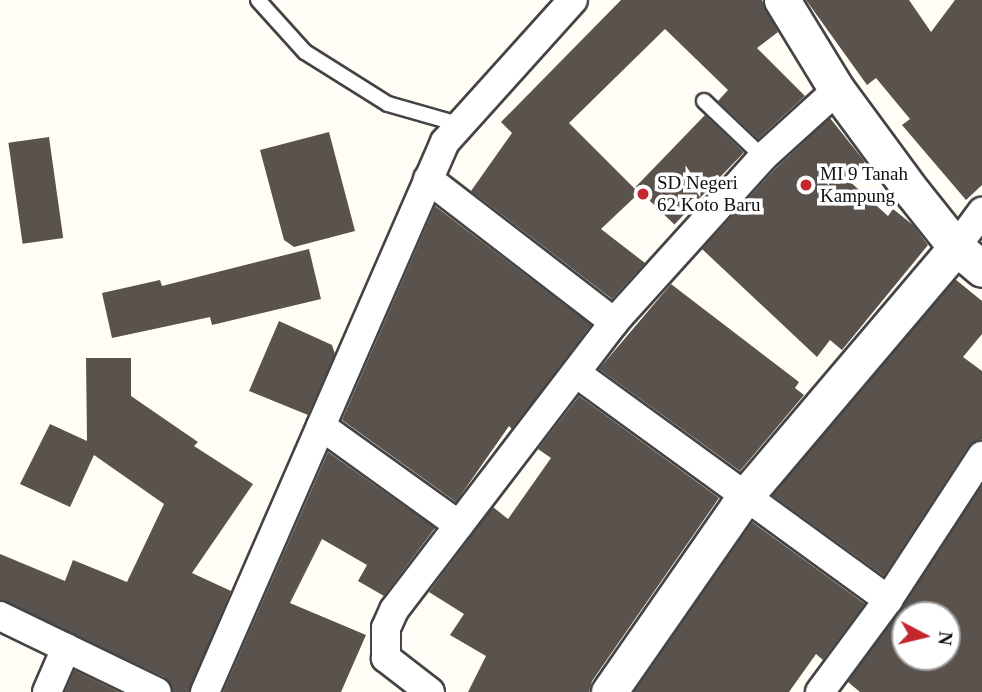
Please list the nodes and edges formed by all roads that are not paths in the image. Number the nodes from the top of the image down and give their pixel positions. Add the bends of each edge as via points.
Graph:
1 (258, 0) edge
2 (573, 0) edge
3 (782, 0) edge
4 (837, 90) junction
5 (704, 101) dead end
6 (458, 124) junction
7 (763, 157) junction
8 (428, 179) junction
9 (982, 212) edge
10 (969, 258) edge
11 (614, 322) junction
12 (576, 373) junction
13 (321, 426) junction
14 (982, 456) edge
15 (746, 495) junction
16 (459, 525) junction
17 (888, 600) junction
18 (0, 616) edge
19 (66, 648) junction
20 (47, 692) edge
21 (157, 692) edge
22 (205, 692) edge
23 (430, 692) edge
24 (609, 692) edge
25 (820, 692) edge

1 - 6 lane via 305,52 378,98
2 - 6 street
3 - 4 street
4 - 7 street
4 - 10 street
5 - 7 lane
6 - 8 street
7 - 11 street
8 - 11 street
8 - 13 street
9 - 10 street
10 - 15 street
11 - 12 street
12 - 15 street
12 - 16 street
13 - 16 street
13 - 22 street
14 - 17 street
15 - 17 street
15 - 24 street
16 - 23 street via 394,610 386,628 386,658
17 - 25 street
18 - 19 street
19 - 20 street
19 - 21 street

